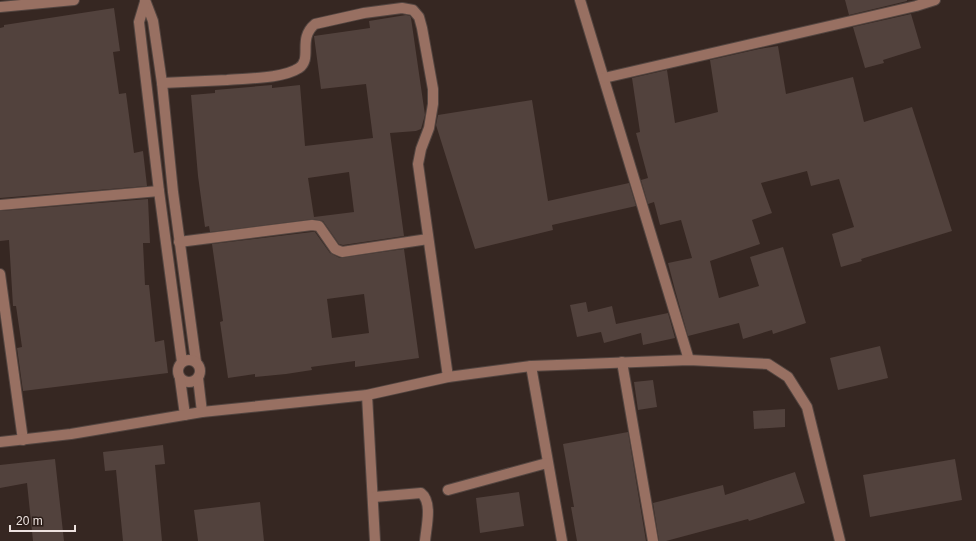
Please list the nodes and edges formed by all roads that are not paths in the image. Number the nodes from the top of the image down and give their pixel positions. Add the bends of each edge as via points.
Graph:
1 (74, 0) edge
2 (580, 0) edge
3 (935, 0) edge
4 (145, 1) edge
5 (0, 8) edge
6 (604, 78) junction
7 (162, 83) junction
8 (159, 191) junction
9 (0, 205) edge
10 (428, 239) junction
11 (179, 242) junction
12 (0, 274) edge
13 (689, 360) junction
14 (182, 362) junction
15 (196, 362) junction
16 (622, 362) junction
17 (531, 366) junction
18 (448, 377) junction
19 (198, 378) junction
20 (180, 379) junction
21 (367, 395) junction
22 (202, 412) junction
23 (185, 415) junction
24 (23, 440) junction
25 (0, 442) edge
26 (547, 464) junction
27 (448, 490) dead end
28 (374, 497) junction
29 (375, 541) edge
30 (425, 541) edge
31 (562, 541) edge
32 (653, 541) edge
33 (840, 541) edge

1 - 5 street
2 - 6 street
3 - 6 street
4 - 7 street via 153,21
4 - 8 street via 139,22
6 - 13 street
7 - 10 street via 264,77 288,72 299,68 305,61 306,37 315,24 364,13 402,8 413,10 419,17 422,28 432,89 429,128 418,164
7 - 11 street
8 - 9 street
8 - 14 street
10 - 11 street via 342,252 335,249 319,226 312,225
10 - 18 street
11 - 15 street
12 - 24 street
13 - 16 street
13 - 33 street via 768,364 788,376 807,407
14 - 15 street
14 - 20 street via 178,372
15 - 19 street via 200,368
16 - 17 street
16 - 32 street
17 - 18 street
17 - 26 street
18 - 21 street
19 - 20 street via 191,383
19 - 22 street
20 - 23 street
21 - 22 street
21 - 28 street
22 - 23 street
23 - 24 street
24 - 25 street
26 - 27 street
26 - 31 street
28 - 29 street
28 - 30 street via 421,493 425,496 428,504

